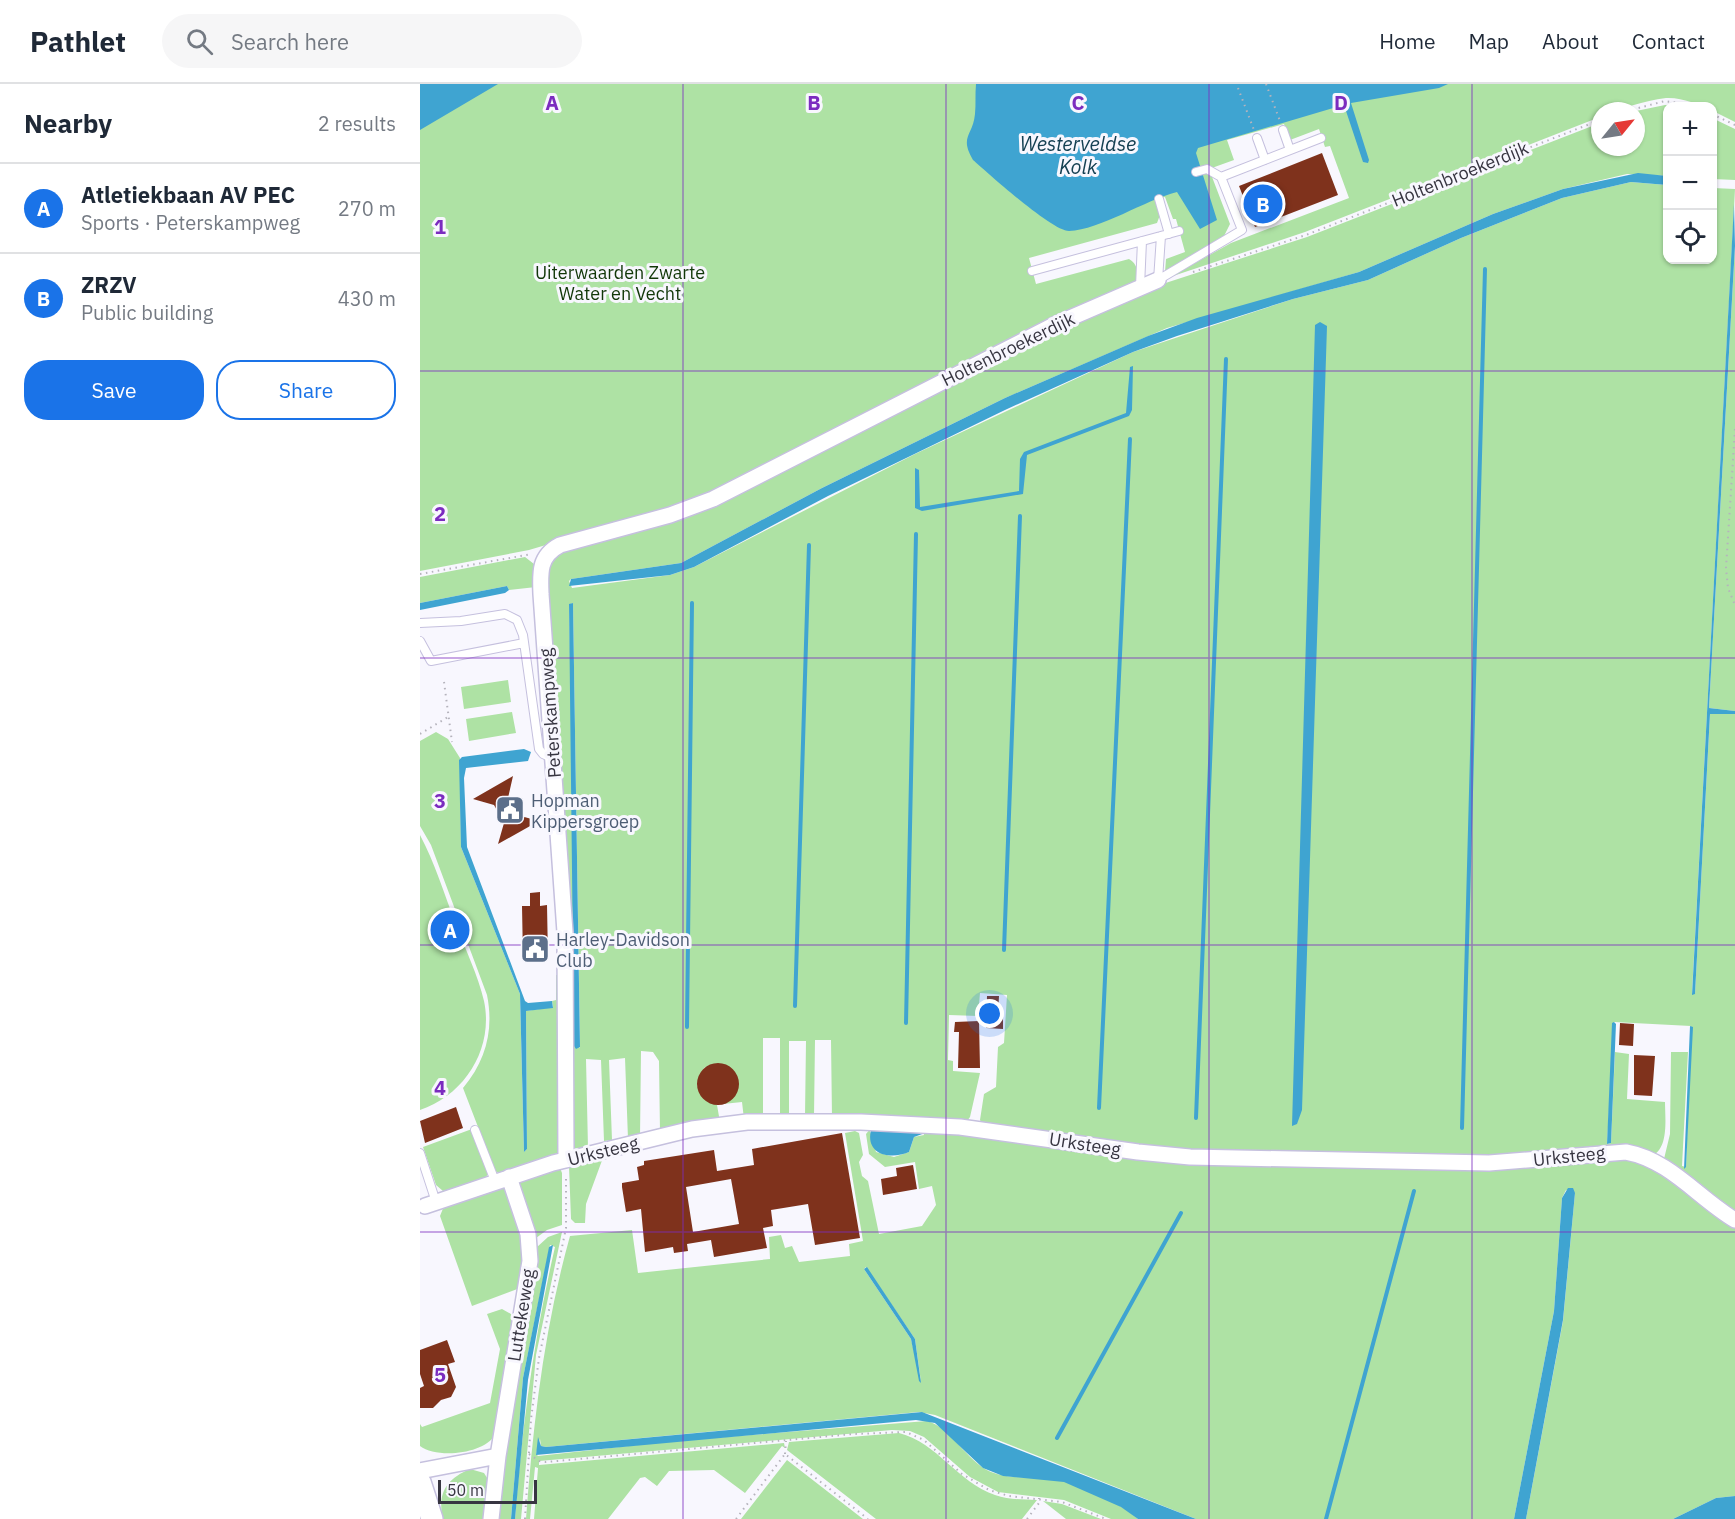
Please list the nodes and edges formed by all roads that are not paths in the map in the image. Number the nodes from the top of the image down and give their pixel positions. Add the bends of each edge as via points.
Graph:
1 (1283, 130) road end
2 (1257, 138) road end
3 (1321, 138) dead end
4 (1290, 150) junction
5 (1266, 160) junction
6 (1196, 172) dead end
7 (1221, 177) junction
8 (1159, 199) dead end
9 (1179, 231) dead end
10 (1165, 235) junction
11 (1142, 241) junction
12 (1032, 271) dead end
13 (1158, 280) junction
14 (1140, 288) junction
15 (545, 555) joint
16 (420, 623) edge
17 (420, 641) edge
18 (524, 643) junction
19 (553, 759) junction
20 (476, 1130) dead end
21 (420, 1154) edge
22 (566, 1160) junction
23 (502, 1179) junction
24 (431, 1204) joint
25 (1735, 1220) edge
26 (498, 1456) junction
27 (420, 1471) edge
28 (420, 1482) edge
29 (432, 1519) edge
30 (491, 1519) edge

1 - 4 lane
2 - 5 lane
3 - 4 lane
4 - 5 lane
5 - 7 lane
6 - 7 lane via 1207,169
7 - 13 lane via 1242,230
8 - 10 lane
9 - 10 lane
10 - 11 lane
10 - 13 lane
11 - 12 lane
11 - 14 lane
13 - 14 street, Holtenbroekerdijk
14 - 15 street, Holtenbroekerdijk via 1054,325 713,499 560,545
15 - 19 street, Peterskampweg via 540,584
16 - 18 lane via 505,614 520,625
17 - 18 lane via 431,661
18 - 19 lane via 539,749
19 - 22 street, Peterskampweg via 565,932
20 - 23 lane
21 - 24 lane
22 - 23 street, Urksteeg
22 - 25 street, Urksteeg via 692,1129 793,1120 974,1128 1190,1157 1488,1163 1615,1151 1655,1161
23 - 24 street, Urksteeg
23 - 26 street, Luttekeweg via 528,1234 530,1262
26 - 27 street
26 - 30 street, Luttekeweg
28 - 29 main road

